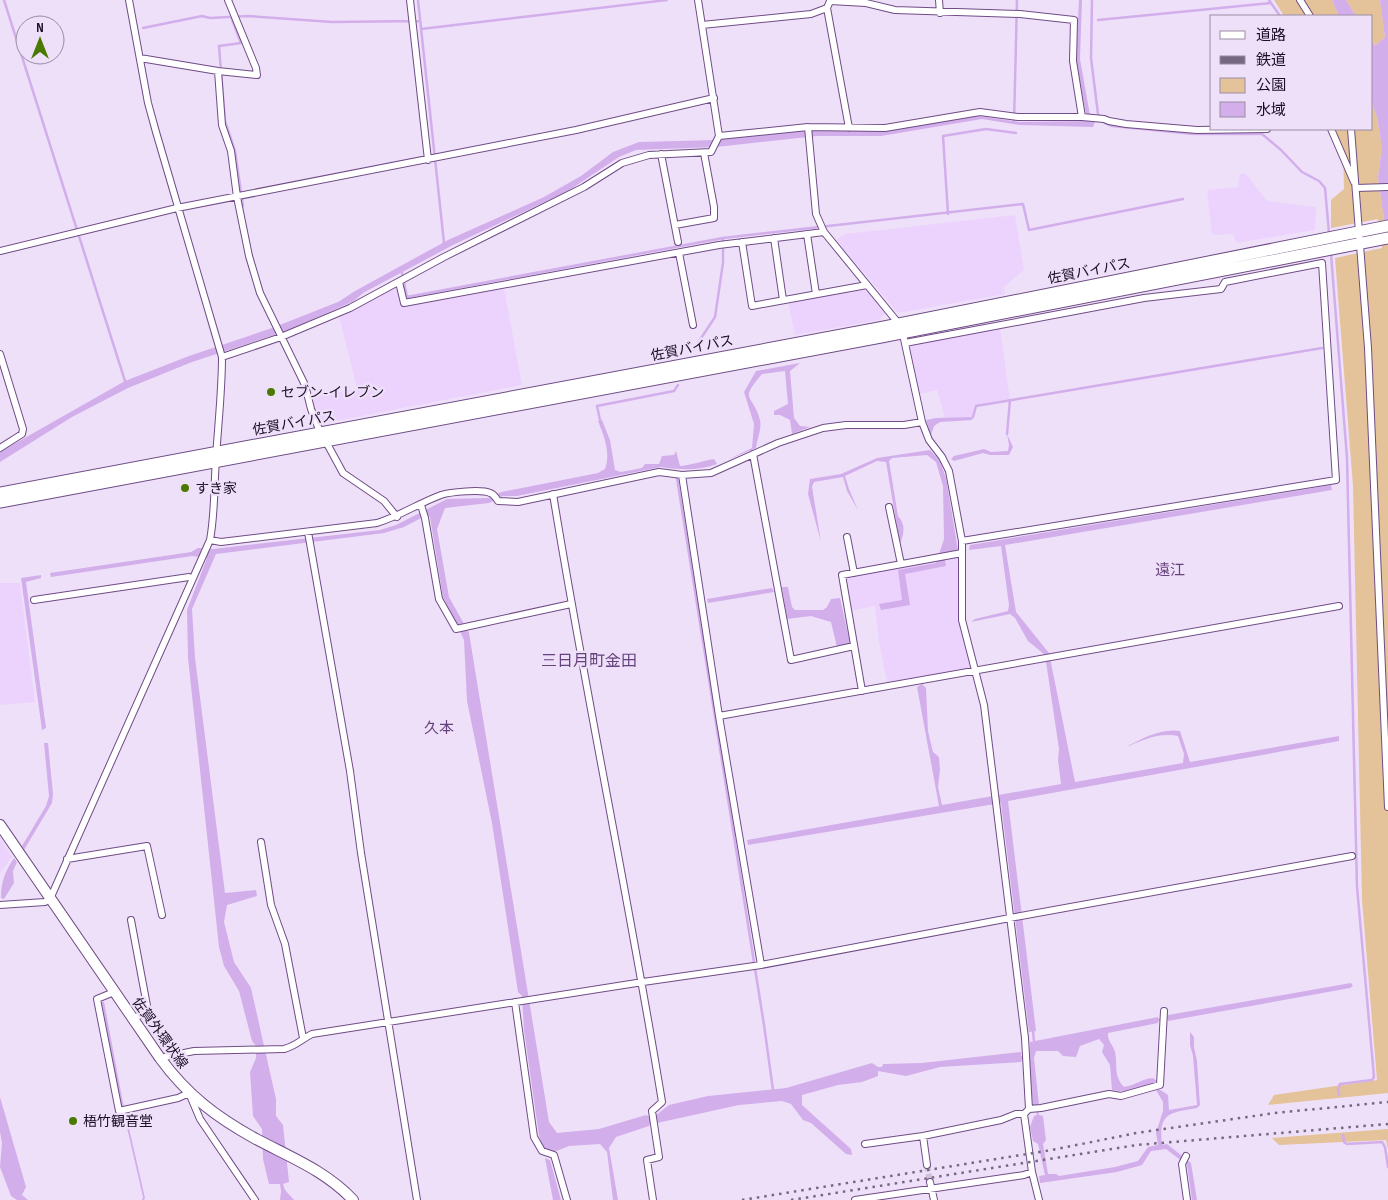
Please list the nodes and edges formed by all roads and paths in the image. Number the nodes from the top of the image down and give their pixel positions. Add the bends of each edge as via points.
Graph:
1 (129, 0) edge
2 (228, 0) edge
3 (410, 0) edge
4 (698, 0) edge
5 (939, 0) edge
6 (1300, 0) edge
7 (827, 8) junction
8 (940, 13) junction
9 (1309, 15) edge
10 (702, 25) junction
11 (140, 58) junction
12 (221, 71) junction
13 (714, 98) junction
14 (1082, 117) junction
15 (808, 127) junction
16 (849, 128) junction
17 (1210, 130) edge
18 (1331, 130) edge
19 (1351, 130) edge
20 (719, 136) junction
21 (707, 152) junction
22 (661, 154) junction
23 (428, 160) junction
24 (1388, 187) edge
25 (1356, 188) junction
26 (237, 197) junction
27 (177, 208) junction
28 (674, 225) junction
29 (1388, 226) edge
30 (824, 232) junction
31 (807, 234) junction
32 (774, 238) junction
33 (1359, 238) junction
34 (1388, 238) edge
35 (678, 242) dead end
36 (742, 242) junction
37 (0, 252) edge
38 (679, 253) junction
39 (399, 282) junction
40 (867, 285) junction
41 (816, 294) junction
42 (783, 300) junction
43 (693, 325) dead end
44 (902, 333) junction
45 (281, 337) junction
46 (0, 354) edge
47 (222, 357) junction
48 (922, 422) junction
49 (324, 438) junction
50 (0, 448) edge
51 (753, 454) junction
52 (216, 457) junction
53 (124, 474) junction
54 (682, 475) junction
55 (553, 494) junction
56 (2, 497) edge
57 (421, 507) junction
58 (889, 507) dead end
59 (397, 517) junction
60 (309, 534) junction
61 (847, 537) dead end
62 (210, 540) junction
63 (962, 541) junction
64 (962, 553) junction
65 (900, 564) junction
66 (854, 573) junction
67 (192, 579) junction
68 (34, 600) dead end
69 (571, 604) junction
70 (1339, 606) dead end
71 (854, 646) junction
72 (976, 671) junction
73 (862, 691) junction
74 (719, 716) junction
75 (1388, 807) edge
76 (0, 825) edge
77 (261, 842) dead end
78 (1352, 856) dead end
79 (67, 859) junction
80 (50, 899) junction
81 (0, 905) edge
82 (162, 915) dead end
83 (1012, 918) junction
84 (131, 920) dead end
85 (761, 966) junction
86 (643, 982) junction
87 (114, 992) junction
88 (518, 1002) junction
89 (1164, 1016) dead end
90 (133, 1019) junction
91 (389, 1022) junction
92 (304, 1038) junction
93 (160, 1058) junction
94 (188, 1093) junction
95 (1031, 1108) junction
96 (1024, 1114) junction
97 (923, 1136) junction
98 (864, 1144) dead end
99 (1186, 1156) dead end
100 (927, 1165) tunnel mouth
101 (1032, 1172) junction
102 (930, 1182) tunnel mouth
103 (932, 1190) junction
104 (255, 1200) edge
105 (353, 1200) edge
106 (417, 1200) edge
107 (567, 1200) edge
108 (653, 1200) edge
109 (855, 1200) edge
110 (934, 1200) edge
111 (1039, 1200) edge
112 (1187, 1200) edge

1 - 11 street
2 - 12 street via 257,75
3 - 23 street
4 - 10 street
5 - 8 street
6 - 9 street
7 - 8 street via 830,1
7 - 10 street via 811,14
7 - 16 street
8 - 14 street via 1020,14 1074,20 1073,61
10 - 13 street
11 - 12 street
11 - 27 street via 148,103
12 - 26 street via 222,125
13 - 20 street
13 - 23 street
14 - 16 street via 980,112 885,128
14 - 17 street via 1126,124
15 - 16 street
15 - 20 street
15 - 30 street via 816,214
18 - 25 street
19 - 25 street
20 - 21 street
21 - 22 street
21 - 28 street via 714,218
22 - 28 street
22 - 39 street via 622,163 584,187
23 - 26 street
24 - 25 street
25 - 33 street
26 - 27 street
26 - 45 street via 260,293
27 - 37 street
27 - 47 street
28 - 35 street
29 - 33 highway, 佐賀バイパス
30 - 31 street
30 - 40 street
31 - 32 street
31 - 41 street
32 - 36 street
32 - 42 street
33 - 34 highway, 佐賀バイパス
33 - 44 highway, 佐賀バイパス
33 - 75 street via 1368,348
36 - 38 street
36 - 42 street via 752,306
38 - 39 street via 404,303
38 - 43 street
39 - 45 street via 350,308
40 - 41 street
40 - 44 street
41 - 42 street
44 - 48 street
44 - 49 highway, 佐賀バイパス
44 - 63 street via 1221,289 1225,282 1322,263 1336,480
45 - 47 street
45 - 49 street via 296,363 310,409
46 - 50 street via 23,428 22,434
47 - 52 street
48 - 51 street via 823,428
48 - 63 street via 949,472
49 - 52 highway, 佐賀バイパス
49 - 59 street via 343,473 384,501
51 - 54 street via 711,473
51 - 71 street via 791,660
52 - 53 highway, 佐賀バイパス
52 - 62 street via 214,521
53 - 56 highway via 98,491
53 - 56 highway via 97,467
54 - 55 street via 659,472
54 - 74 street
55 - 57 street via 518,502 498,501 489,492 468,491 442,494
55 - 69 street
57 - 59 street
57 - 69 street via 439,599 456,629
58 - 65 street
59 - 60 street
60 - 62 street via 221,542
60 - 91 street
61 - 66 street
62 - 67 street
63 - 64 street
64 - 65 street
64 - 72 street via 962,620
65 - 66 street
66 - 71 street via 842,575
67 - 68 street via 188,577
67 - 79 street
69 - 86 street
70 - 72 street
71 - 73 street
72 - 73 street
72 - 83 street via 984,705
73 - 74 street
74 - 85 street
76 - 80 main road, 佐賀外環状線
77 - 92 street via 271,906 285,944
78 - 83 street
79 - 80 street
79 - 82 street via 147,846
80 - 81 street
80 - 87 main road, 佐賀外環状線
83 - 85 street
83 - 95 street
84 - 90 street via 148,1011
85 - 86 street
86 - 88 street
86 - 108 street via 662,1102 652,1111 659,1157 647,1160
87 - 90 main road, 佐賀外環状線
87 - 94 street via 97,999 119,1112
88 - 91 street
88 - 107 street via 534,1137 542,1151 554,1155
89 - 95 street via 1160,1085 1121,1096 1108,1094
90 - 93 main road, 佐賀外環状線
91 - 92 street
91 - 106 street
92 - 93 street via 295,1047 284,1049 194,1051
93 - 94 main road, 佐賀外環状線
94 - 104 street via 200,1120
94 - 105 main road, 佐賀外環状線 via 256,1139 320,1172
95 - 96 street
96 - 97 street
96 - 101 street
97 - 98 street
97 - 100 street
99 - 112 street via 1182,1164
101 - 103 street
101 - 111 street
102 - 103 street
103 - 109 street
103 - 110 street

